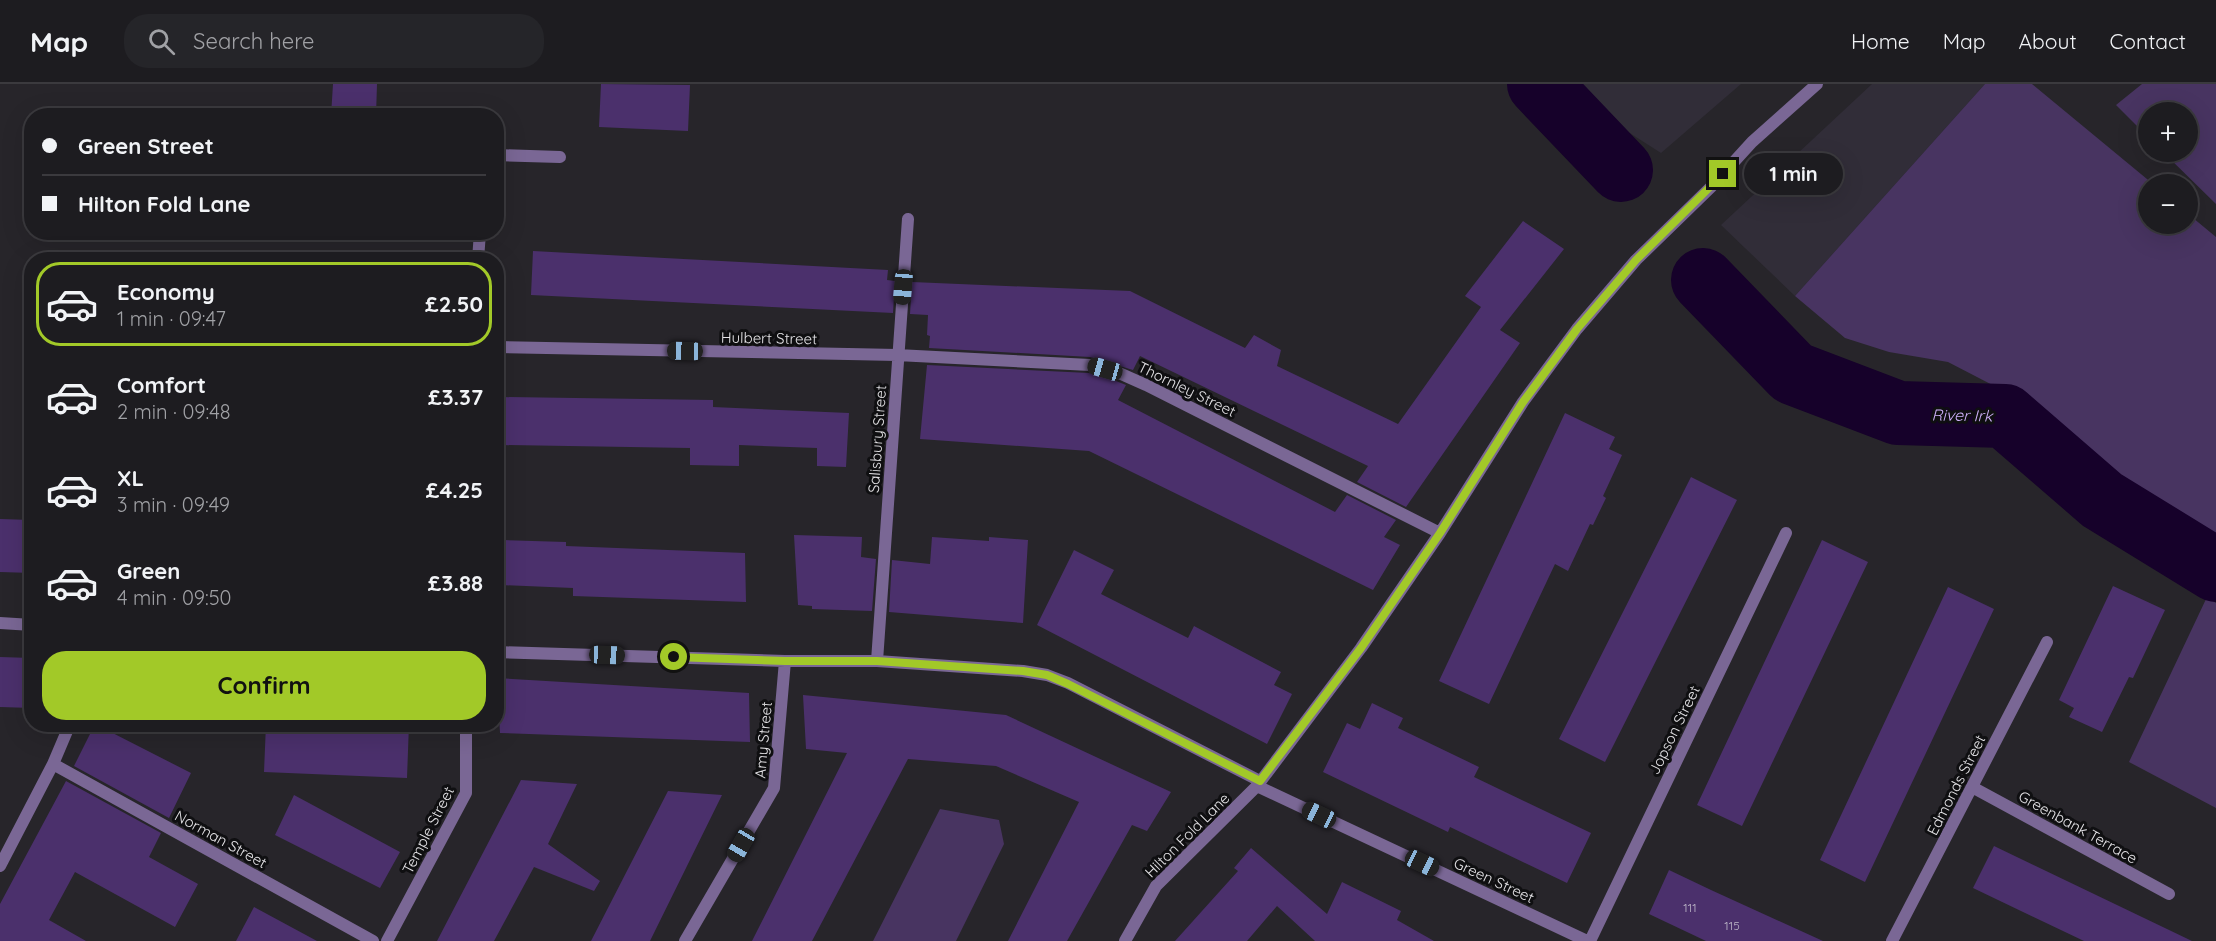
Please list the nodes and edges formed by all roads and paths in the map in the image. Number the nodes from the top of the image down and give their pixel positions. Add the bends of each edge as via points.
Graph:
1 (1817, 84) edge
2 (504, 156) edge
3 (560, 156) dead end
4 (908, 219) dead end
5 (504, 347) edge
6 (897, 356) junction
7 (1440, 533) junction
8 (1786, 533) dead end
9 (0, 623) edge
10 (24, 624) edge
11 (2047, 642) dead end
12 (504, 652) edge
13 (785, 661) junction
14 (877, 661) junction
15 (67, 732) edge
16 (466, 732) edge
17 (53, 764) junction
18 (1259, 783) junction
19 (1972, 787) junction
20 (0, 866) edge
21 (2169, 894) dead end
22 (373, 941) edge
23 (387, 941) edge
24 (685, 941) edge
25 (1125, 941) edge
26 (1589, 941) edge
27 (1892, 941) edge

1 - 7 street, Hilton Fold Lane via 1752,142 1636,260 1577,329 1523,402
2 - 3 street
4 - 6 street, Salisbury Street
5 - 6 street, Hulbert Street
6 - 7 street, Thornley Street via 1090,365 1119,373
6 - 14 street, Salisbury Street
7 - 18 street, Hilton Fold Lane via 1361,648
8 - 26 street, Jopson Street
9 - 10 street
11 - 19 street, Edmonds Street
12 - 13 street, Green Street
13 - 14 street, Green Street
13 - 24 street, Amy Street via 774,788
14 - 18 street, Green Street via 1047,675
15 - 17 street
16 - 23 street, Temple Street via 466,793
17 - 20 street
17 - 22 street, Norman Street
18 - 25 street, Hilton Fold Lane via 1156,886
18 - 26 street, Green Street
19 - 21 street, Greenbank Terrace
19 - 27 street, Edmonds Street

